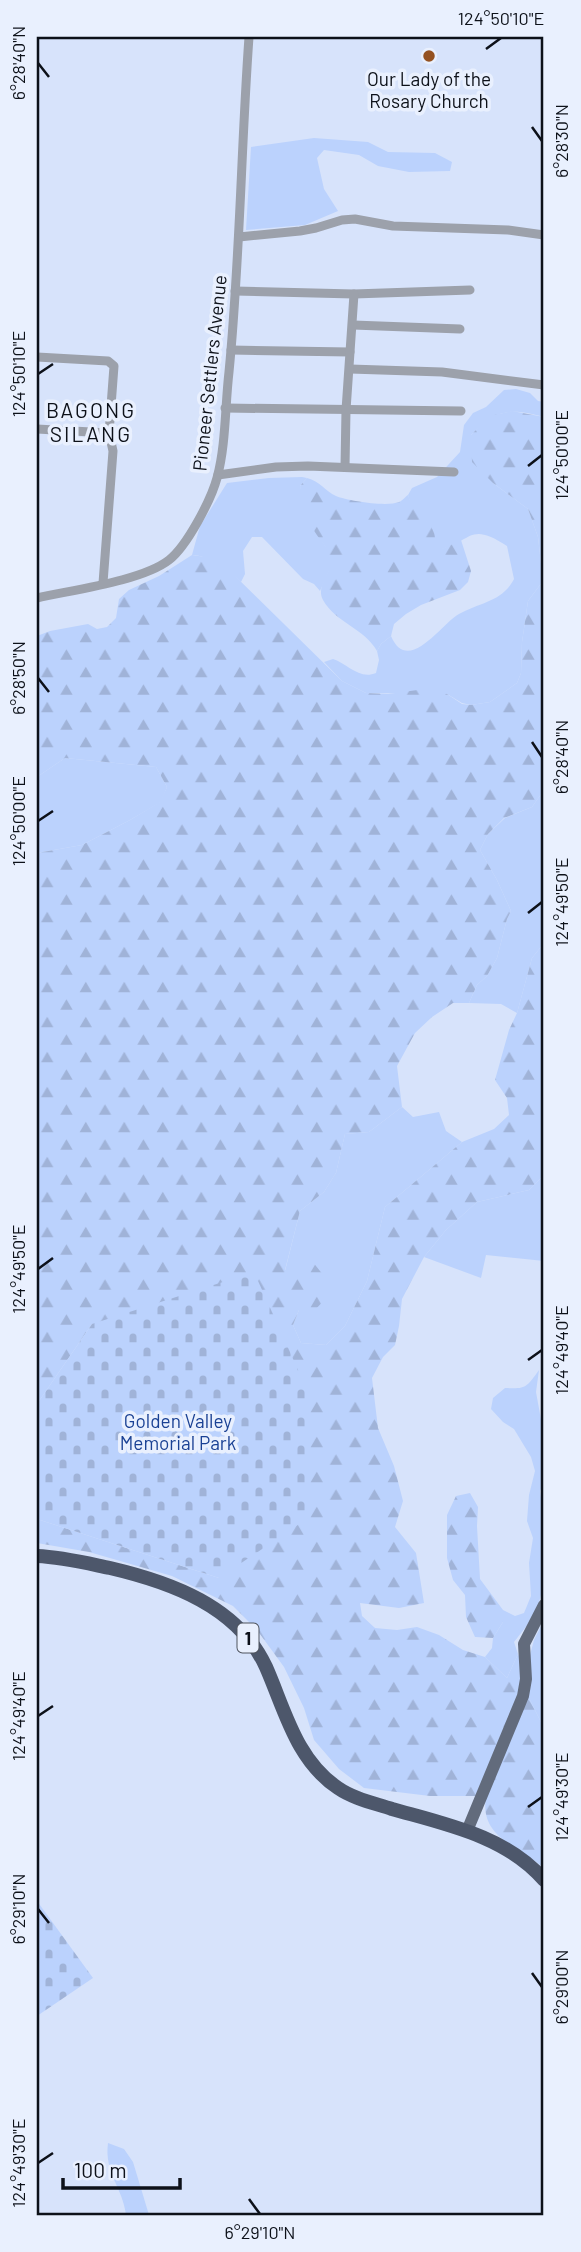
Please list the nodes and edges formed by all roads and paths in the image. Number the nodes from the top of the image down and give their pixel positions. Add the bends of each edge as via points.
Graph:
1 (249, 37) edge
2 (544, 235) edge
3 (239, 237) junction
4 (470, 290) dead end
5 (235, 291) junction
6 (354, 294) junction
7 (353, 325) junction
8 (460, 329) dead end
9 (231, 350) junction
10 (350, 352) junction
11 (37, 357) edge
12 (350, 369) junction
13 (544, 385) edge
14 (225, 408) junction
15 (346, 410) junction
16 (460, 411) dead end
17 (37, 429) edge
18 (108, 433) junction
19 (345, 467) junction
20 (454, 472) dead end
21 (218, 475) junction
22 (103, 583) junction
23 (37, 598) edge
24 (37, 1556) edge
25 (544, 1605) edge
26 (467, 1831) junction
27 (544, 1880) edge

1 - 3 street, Pioneer Settlers Avenue
2 - 3 street via 342,219 300,231
3 - 5 street, Pioneer Settlers Avenue
4 - 6 street
5 - 6 street
5 - 9 street, Pioneer Settlers Avenue
6 - 7 street
7 - 8 street
7 - 10 street
9 - 10 street
9 - 14 street, Pioneer Settlers Avenue
10 - 12 street
11 - 18 street via 112,363
12 - 13 street via 442,372
12 - 15 street
14 - 15 street
14 - 21 street, Pioneer Settlers Avenue
15 - 16 street
15 - 19 street
17 - 18 street
18 - 22 street via 113,451
19 - 20 street
19 - 21 street via 276,467
21 - 22 street, Pioneer Settlers Avenue via 207,503 170,560 142,574
22 - 23 street, Pioneer Settlers Avenue
24 - 26 highway, 1 via 140,1575 199,1599 232,1621 254,1645 304,1753 324,1778 357,1798
25 - 26 main road via 524,1644 523,1696
26 - 27 highway, 1 via 514,1854

